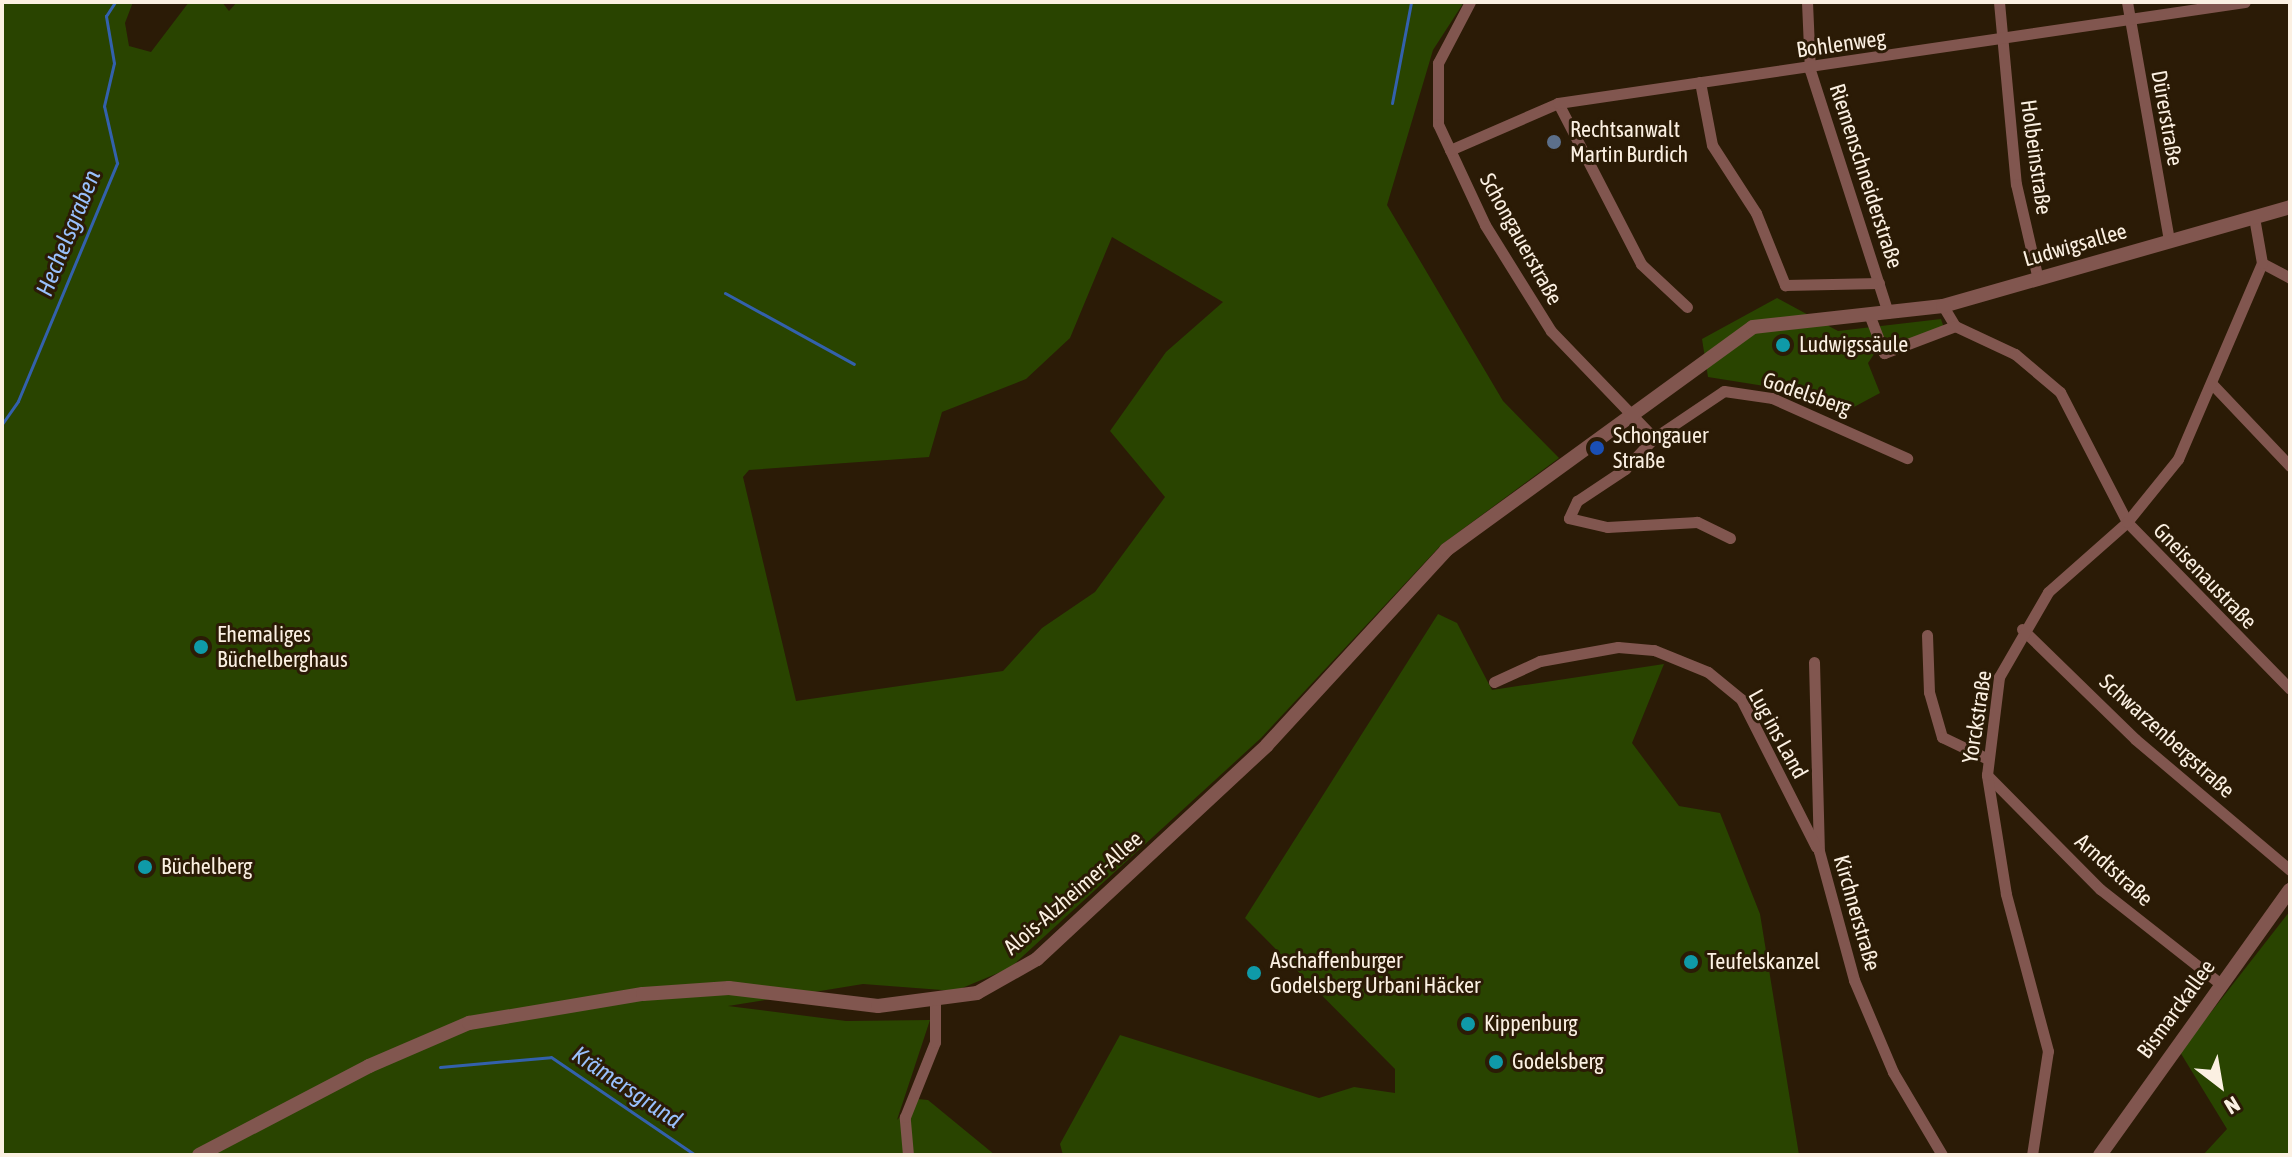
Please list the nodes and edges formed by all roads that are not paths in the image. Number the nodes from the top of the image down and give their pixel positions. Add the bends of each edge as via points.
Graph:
1 (1470, 2) edge
2 (1807, 2) edge
3 (1999, 2) edge
4 (2127, 2) edge
5 (2245, 2) edge
6 (2128, 20) junction
7 (2005, 39) junction
8 (1810, 70) junction
9 (1700, 82) junction
10 (1558, 103) junction
11 (1450, 150) junction
12 (2290, 207) edge
13 (2254, 217) junction
14 (2169, 241) junction
15 (2262, 263) junction
16 (2290, 278) edge
17 (2038, 279) junction
18 (1879, 283) junction
19 (1943, 306) junction
20 (1687, 307) dead end
21 (1888, 313) junction
22 (1869, 314) junction
23 (1955, 326) junction
24 (2213, 385) junction
25 (1632, 410) junction
26 (1654, 438) junction
27 (1907, 458) dead end
28 (2290, 466) edge
29 (2127, 522) junction
30 (1730, 538) dead end
31 (2022, 629) junction
32 (1927, 635) dead end
33 (1814, 662) dead end
34 (1494, 682) dead end
35 (2290, 689) edge
36 (1988, 759) junction
37 (1987, 775) junction
38 (1819, 851) junction
39 (2290, 870) edge
40 (2290, 890) edge
41 (2222, 985) junction
42 (935, 1003) junction
43 (199, 1155) edge
44 (908, 1155) edge
45 (1942, 1155) edge
46 (2032, 1155) edge
47 (2100, 1155) edge

1 - 11 street, Schongauerstraße via 1438,63 1434,111
2 - 8 street, Riemenschneiderstraße
3 - 7 street, Holbeinstraße
4 - 6 street, Dürerstraße
5 - 6 street, Bohlenweg
6 - 7 street, Bohlenweg
6 - 14 street, Dürerstraße
7 - 8 street, Bohlenweg
7 - 17 street, Holbeinstraße via 2016,184
8 - 9 street, Bohlenweg
8 - 18 street, Riemenschneiderstraße
9 - 10 street, Bohlenweg
9 - 18 street via 1712,145 1756,213 1785,285
10 - 11 street, Bohlenweg
10 - 20 street via 1641,264
11 - 25 street, Schongauerstraße via 1485,225 1551,331
12 - 13 street, Ludwigsallee
13 - 14 street, Ludwigsallee
13 - 15 street
14 - 17 street, Ludwigsallee
15 - 16 street
15 - 24 street, Yorckstraße
17 - 19 street, Ludwigsallee
18 - 21 street, Riemenschneiderstraße
19 - 21 street, Ludwigsallee
19 - 23 street
21 - 22 street, Ludwigsallee
22 - 23 street via 1884,353
22 - 25 street, Ludwigsallee via 1753,327
23 - 29 street, Gneisenaustraße via 2015,354 2060,392
24 - 28 street
24 - 29 street, Yorckstraße via 2178,459
25 - 26 street
25 - 42 street, Alois-Alzheimer-Allee via 1446,550 1267,745 1037,959 977,993
26 - 27 street, Godelsberg via 1724,391 1772,398
26 - 30 street, Godelsberg via 1625,469 1577,501 1569,518 1607,527 1697,522
29 - 31 street, Yorckstraße via 2048,592
29 - 35 street, Gneisenaustraße
31 - 36 street, Yorckstraße via 1999,677
31 - 39 street, Schwarzenbergstraße via 2135,739
32 - 36 street via 1929,692 1942,737
33 - 38 street, Kirchnerstraße
34 - 38 street, Lug ins Land via 1540,661 1618,647 1654,650 1708,672 1741,699
36 - 37 street, Yorckstraße
37 - 41 street, Arndtstraße via 2100,889
37 - 46 street, Yorckstraße via 2006,894 2048,1051
38 - 45 street, Kirchnerstraße via 1854,980 1893,1072
40 - 41 street, Bismarckallee
41 - 47 street, Bismarckallee
42 - 43 street, Alois-Alzheimer-Allee via 849,1004 729,988 614,998 469,1023 302,1100
42 - 44 street via 935,1042 905,1117

